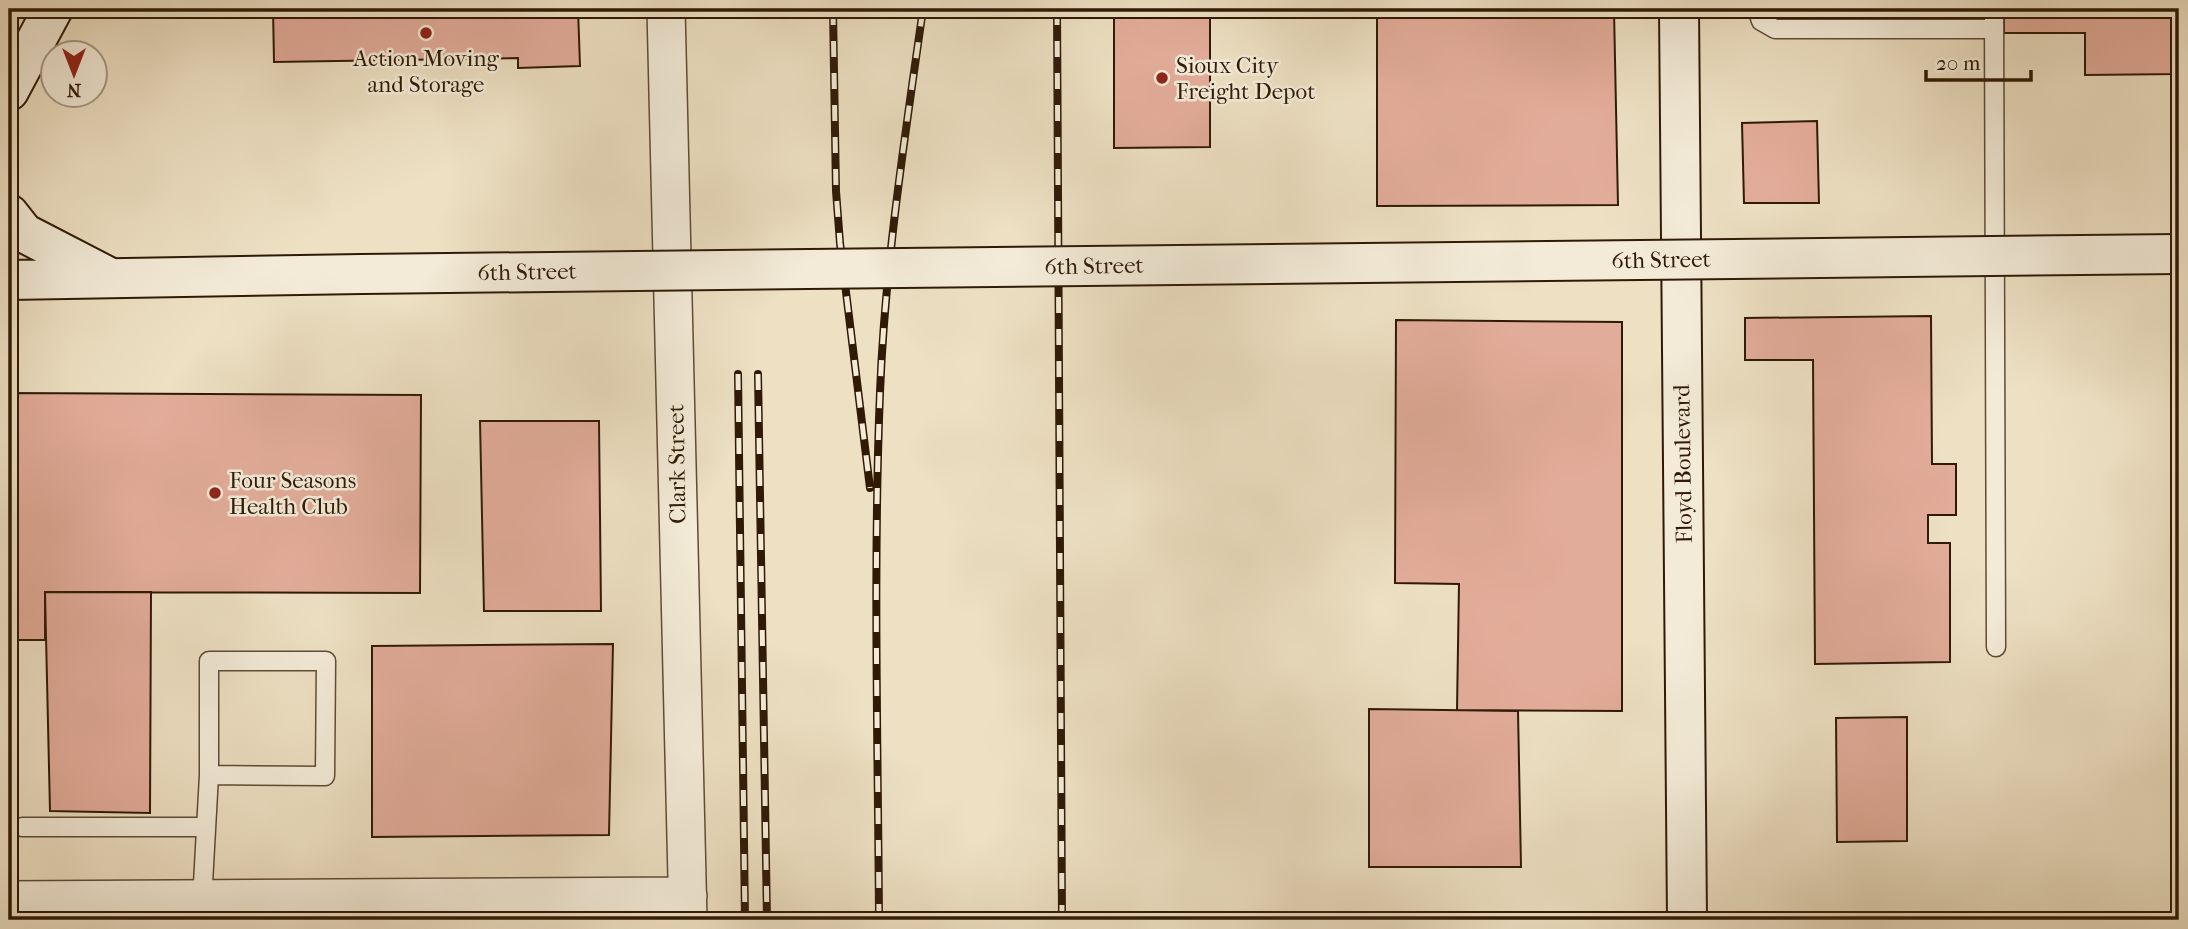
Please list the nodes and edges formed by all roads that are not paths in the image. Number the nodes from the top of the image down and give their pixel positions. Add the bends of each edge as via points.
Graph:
1 (53, 9) edge
2 (666, 9) edge
3 (1679, 9) edge
4 (1758, 9) edge
5 (1994, 9) edge
6 (1994, 29) junction
7 (9, 91) edge
8 (9, 215) edge
9 (2179, 254) edge
10 (111, 278) junction
11 (9, 280) edge
12 (1996, 647) dead end
13 (209, 775) junction
14 (22, 827) dead end
15 (206, 827) junction
16 (9, 901) edge
17 (688, 908) edge
18 (201, 910) edge
19 (1687, 920) edge

1 - 7 main road
2 - 17 street, Clark Street
3 - 19 main road, Floyd Boulevard
4 - 6 lane via 1761,20 1775,29
5 - 6 lane
6 - 12 lane
8 - 10 main road via 24,233
9 - 10 main road, 6th Street, bridge
10 - 11 main road, 6th Street
13 - 13 lane via 325,776 326,661 209,661
13 - 15 lane
14 - 15 lane
15 - 18 lane
16 - 18 street
17 - 18 street

